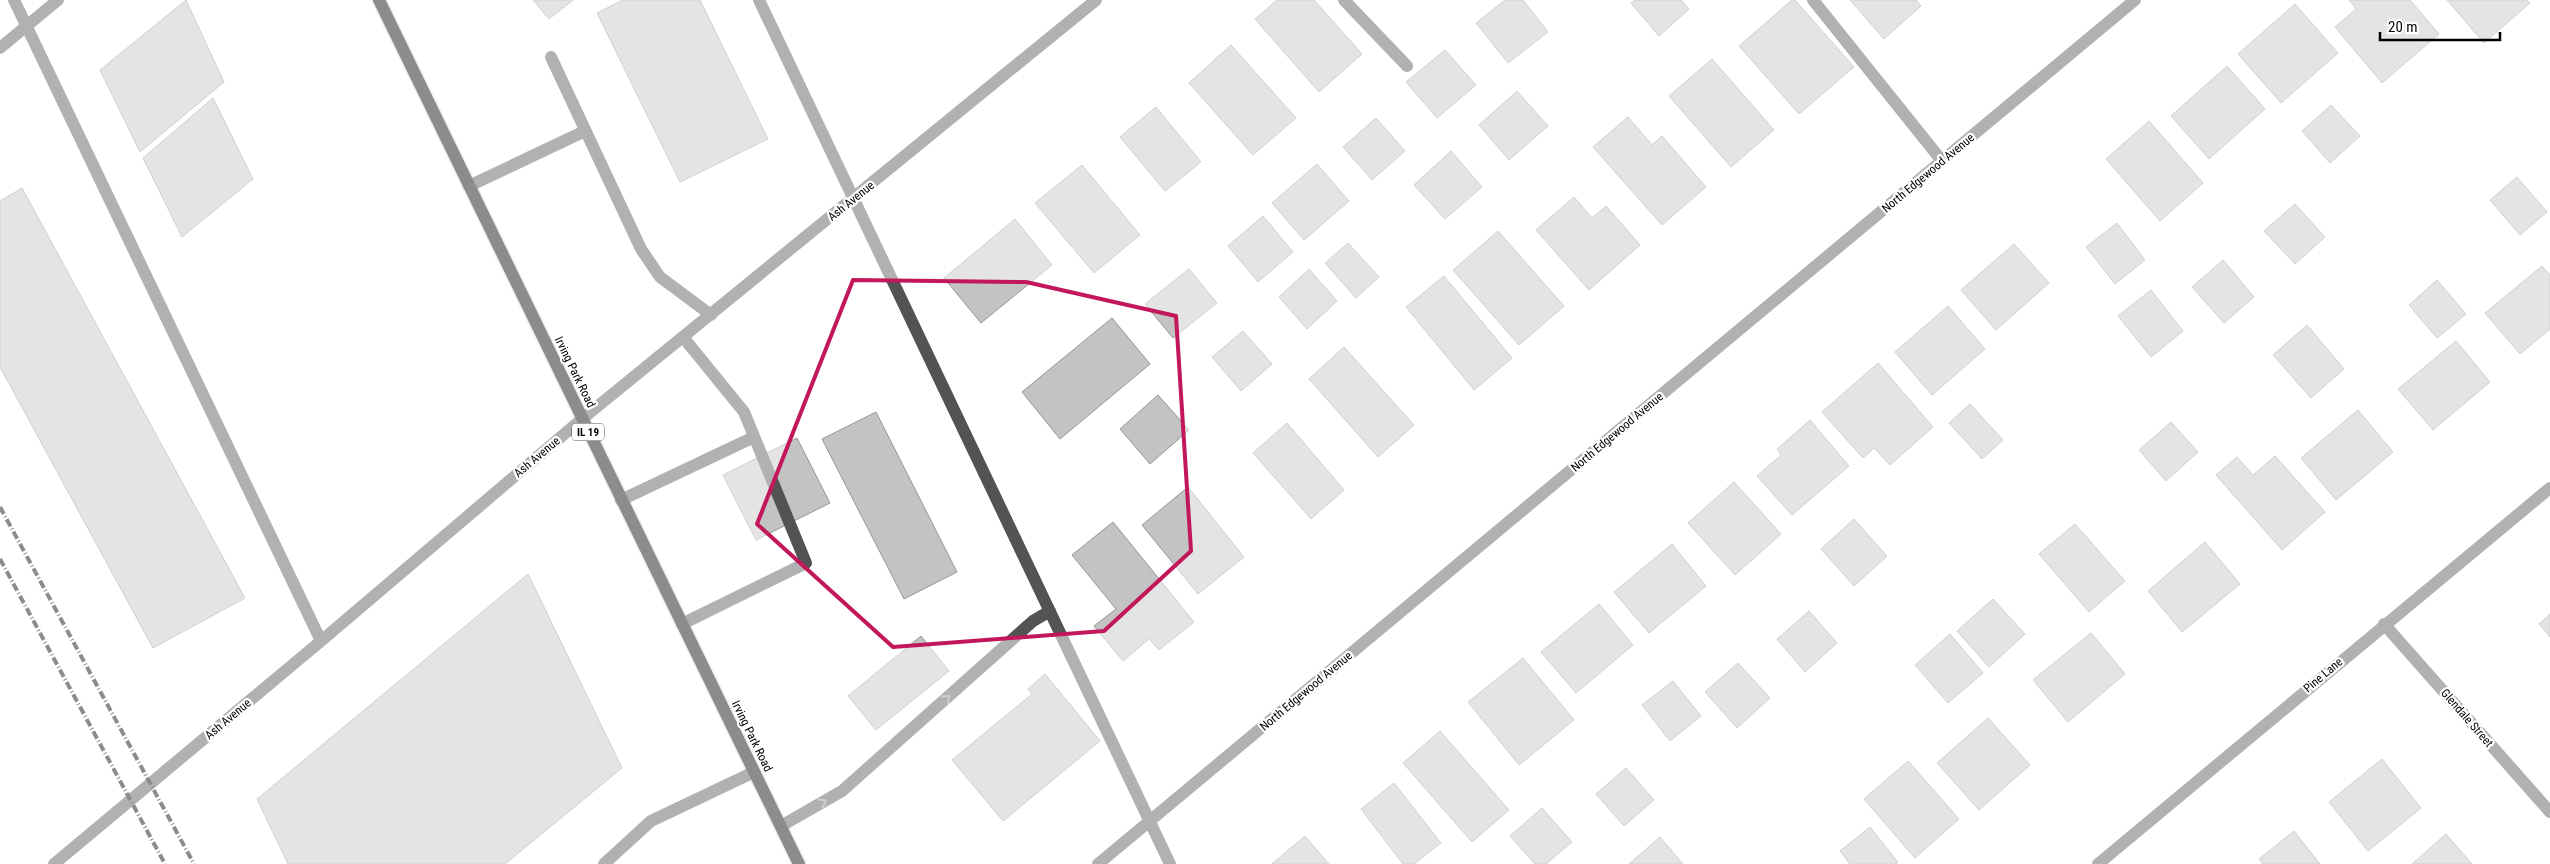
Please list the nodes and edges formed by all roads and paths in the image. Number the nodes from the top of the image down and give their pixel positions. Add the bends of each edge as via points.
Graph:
1 (14, 0) edge
2 (58, 0) edge
3 (379, 0) edge
4 (759, 0) edge
5 (1096, 0) edge
6 (1344, 0) edge
7 (1813, 0) edge
8 (2136, 0) edge
9 (27, 26) junction
10 (0, 48) edge
11 (551, 57) dead end
12 (1408, 66) dead end
13 (585, 131) junction
14 (1942, 161) junction
15 (469, 186) junction
16 (854, 199) junction
17 (710, 315) junction
18 (683, 337) junction
19 (582, 419) junction
20 (754, 437) junction
21 (2550, 488) edge
22 (621, 500) junction
23 (1050, 611) junction
24 (682, 624) junction
25 (2384, 624) junction
26 (321, 642) junction
27 (754, 772) junction
28 (2550, 812) edge
29 (1149, 821) junction
30 (781, 826) junction
31 (54, 864) edge
32 (604, 864) edge
33 (799, 864) edge
34 (1098, 864) edge
35 (1170, 864) edge
36 (2098, 864) edge

1 - 9 street
2 - 9 street
3 - 15 main road, Irving Park Road / IL 19
4 - 16 street
5 - 16 street, Ash Avenue
6 - 12 street
7 - 14 street
8 - 14 street, North Edgewood Avenue
9 - 10 street
9 - 26 street
11 - 13 street
13 - 15 street
13 - 17 street via 641,249 655,270
14 - 29 street, North Edgewood Avenue
15 - 19 main road, Irving Park Road / IL 19
16 - 17 street, Ash Avenue
16 - 23 street
17 - 18 street, Ash Avenue
18 - 19 street, Ash Avenue
18 - 20 street via 744,412
19 - 22 main road, Irving Park Road / IL 19
19 - 26 street, Ash Avenue
20 - 22 street
20 - 24 street via 806,563
21 - 25 street, Pine Lane
22 - 24 main road, Irving Park Road / IL 19
23 - 29 street
30 -> 23 street via 842,791 1033,621
24 - 27 main road, Irving Park Road / IL 19
25 - 28 street, Glendale Street
25 - 36 street, Pine Lane
26 - 31 street, Ash Avenue
27 - 30 main road, Irving Park Road / IL 19
27 - 32 street via 651,821
29 - 34 street, North Edgewood Avenue
29 - 35 street
30 - 33 main road, Irving Park Road / IL 19

